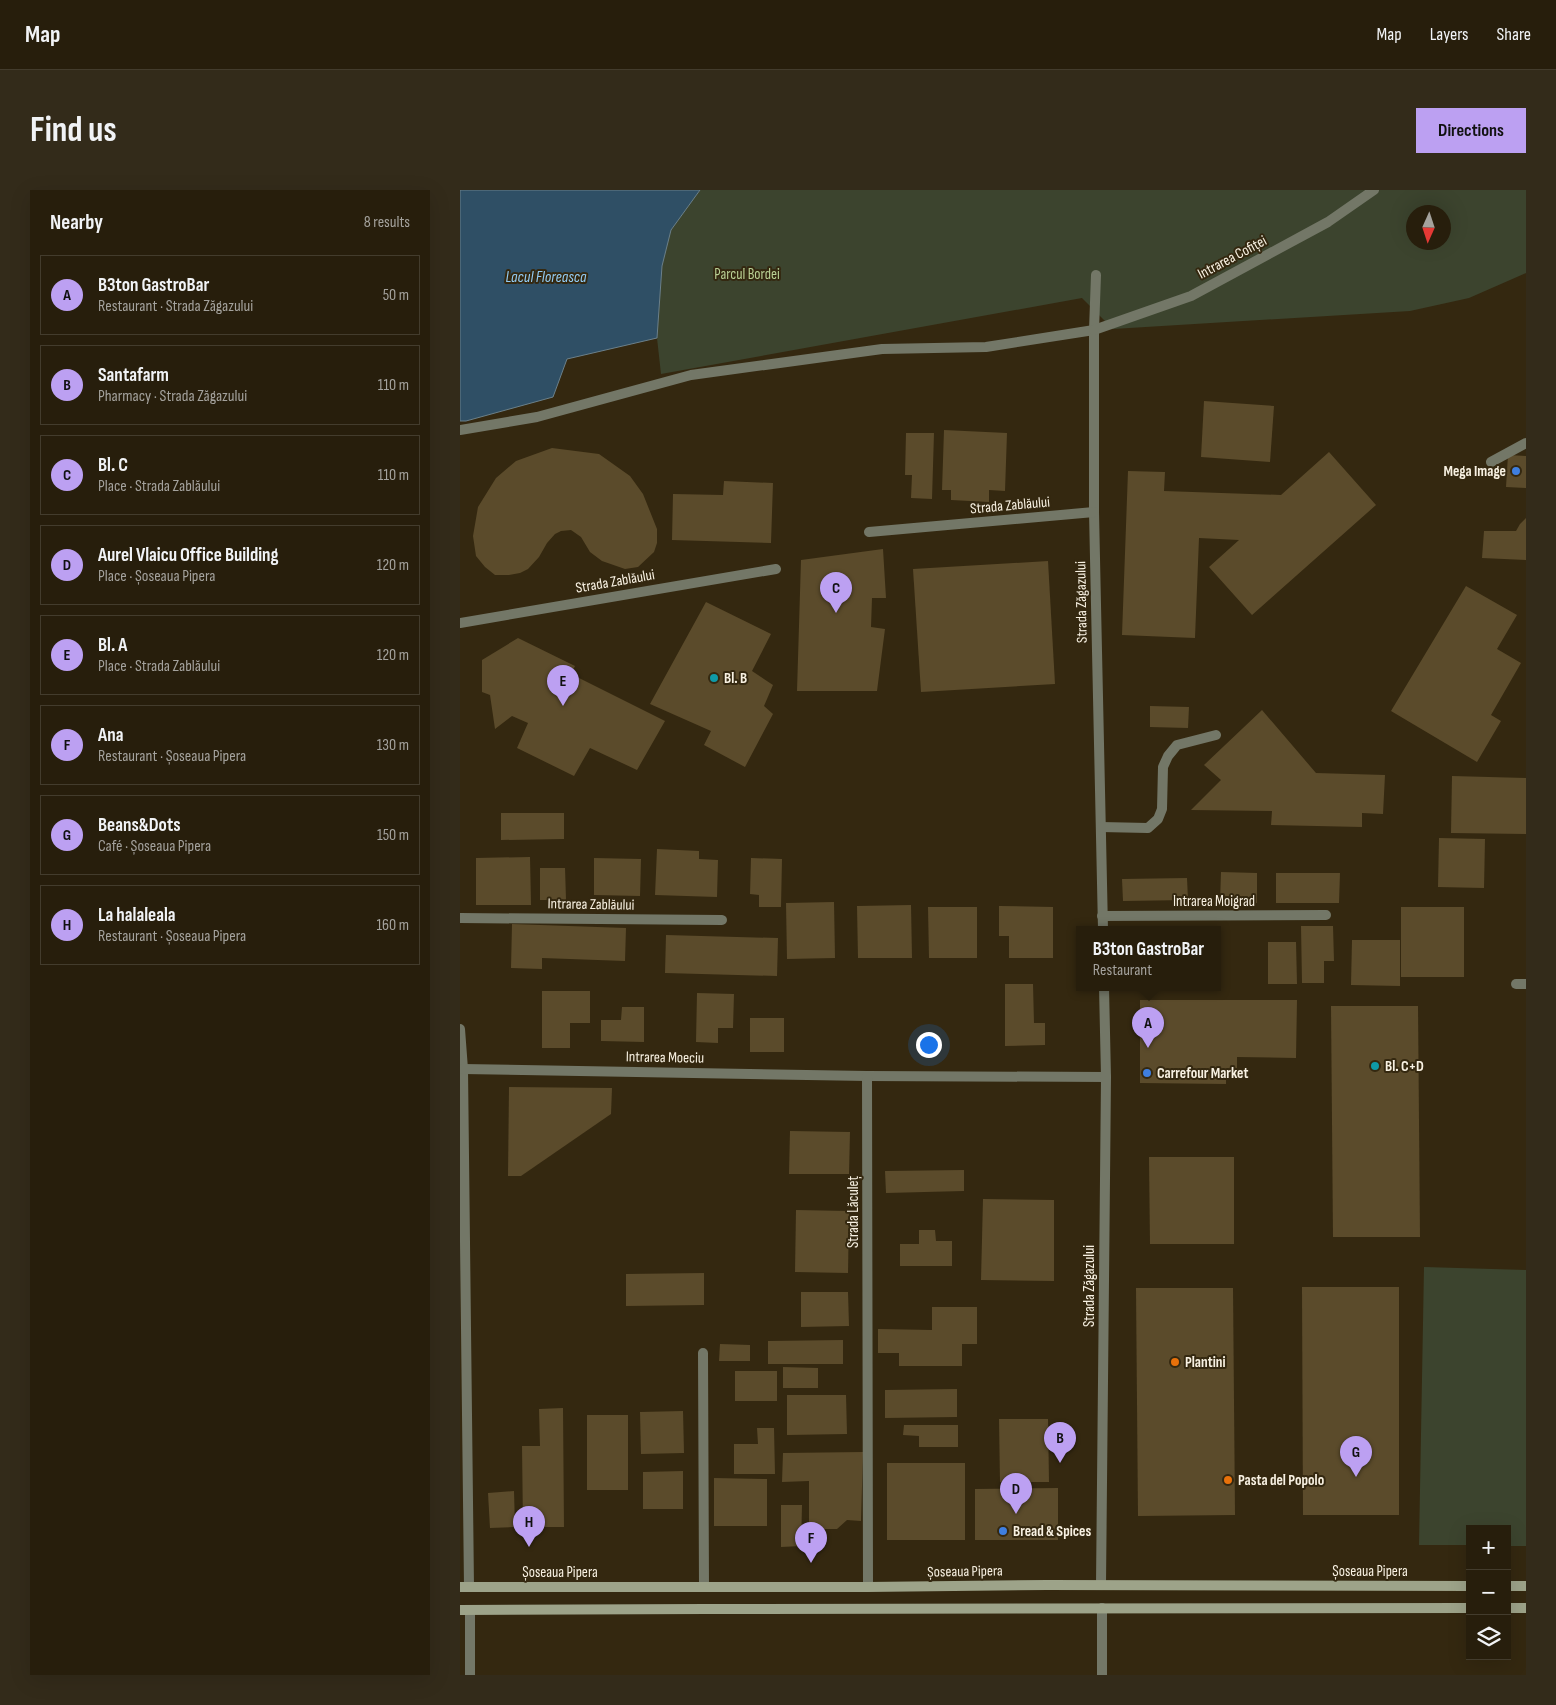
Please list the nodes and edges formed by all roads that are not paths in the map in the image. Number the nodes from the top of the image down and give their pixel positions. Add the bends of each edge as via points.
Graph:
1 (1374, 190) edge
2 (1096, 275) dead end
3 (1094, 330) junction
4 (460, 430) edge
5 (1526, 443) edge
6 (1491, 462) dead end
7 (1094, 512) junction
8 (869, 532) dead end
9 (776, 569) dead end
10 (460, 623) edge
11 (1216, 735) dead end
12 (1100, 827) junction
13 (1326, 915) dead end
14 (1102, 916) junction
15 (460, 918) edge
16 (722, 920) dead end
17 (1102, 926) edge
18 (1104, 991) edge
19 (460, 1029) edge
20 (462, 1069) junction
21 (867, 1076) junction
22 (1106, 1077) junction
23 (702, 1353) dead end
24 (1101, 1585) junction
25 (1466, 1586) edge
26 (1511, 1586) edge
27 (1526, 1586) edge
28 (465, 1587) edge
29 (704, 1587) junction
30 (868, 1587) junction
31 (1102, 1608) junction
32 (1466, 1608) edge
33 (1511, 1608) edge
34 (1526, 1608) edge
35 (465, 1610) edge
36 (470, 1675) edge
37 (1102, 1675) edge

1 - 3 street, Intrarea Cofiței via 1328,222 1191,296
2 - 3 street, Strada Zăgazului
3 - 4 street, Intrarea Cofiței via 986,347 882,348 691,375 537,417
3 - 7 street, Strada Zăgazului
5 - 6 street
7 - 8 street, Strada Zablăului
7 - 12 street, Strada Zăgazului
9 - 10 street, Strada Zablăului
11 - 12 street via 1177,745 1168,756 1162,767 1162,809 1158,819 1148,828
12 - 14 street, Strada Zăgazului
13 - 14 street, Intrarea Moigrad
14 - 17 street, Strada Zăgazului
15 - 16 street, Intrarea Zablăului
18 - 22 street, Strada Zăgazului
19 - 20 street
20 - 21 street, Intrarea Moeciu
20 - 28 street
21 - 22 street
21 - 30 street, Strada Lăculeț
22 - 24 street, Strada Zăgazului
23 - 29 street
24 - 25 main road, Șoseaua Pipera
24 - 30 main road, Șoseaua Pipera
26 - 27 main road
28 - 29 main road, Șoseaua Pipera
29 - 30 main road, Șoseaua Pipera
31 - 32 main road
31 - 35 main road
31 - 37 street
33 - 34 main road
35 - 36 street

